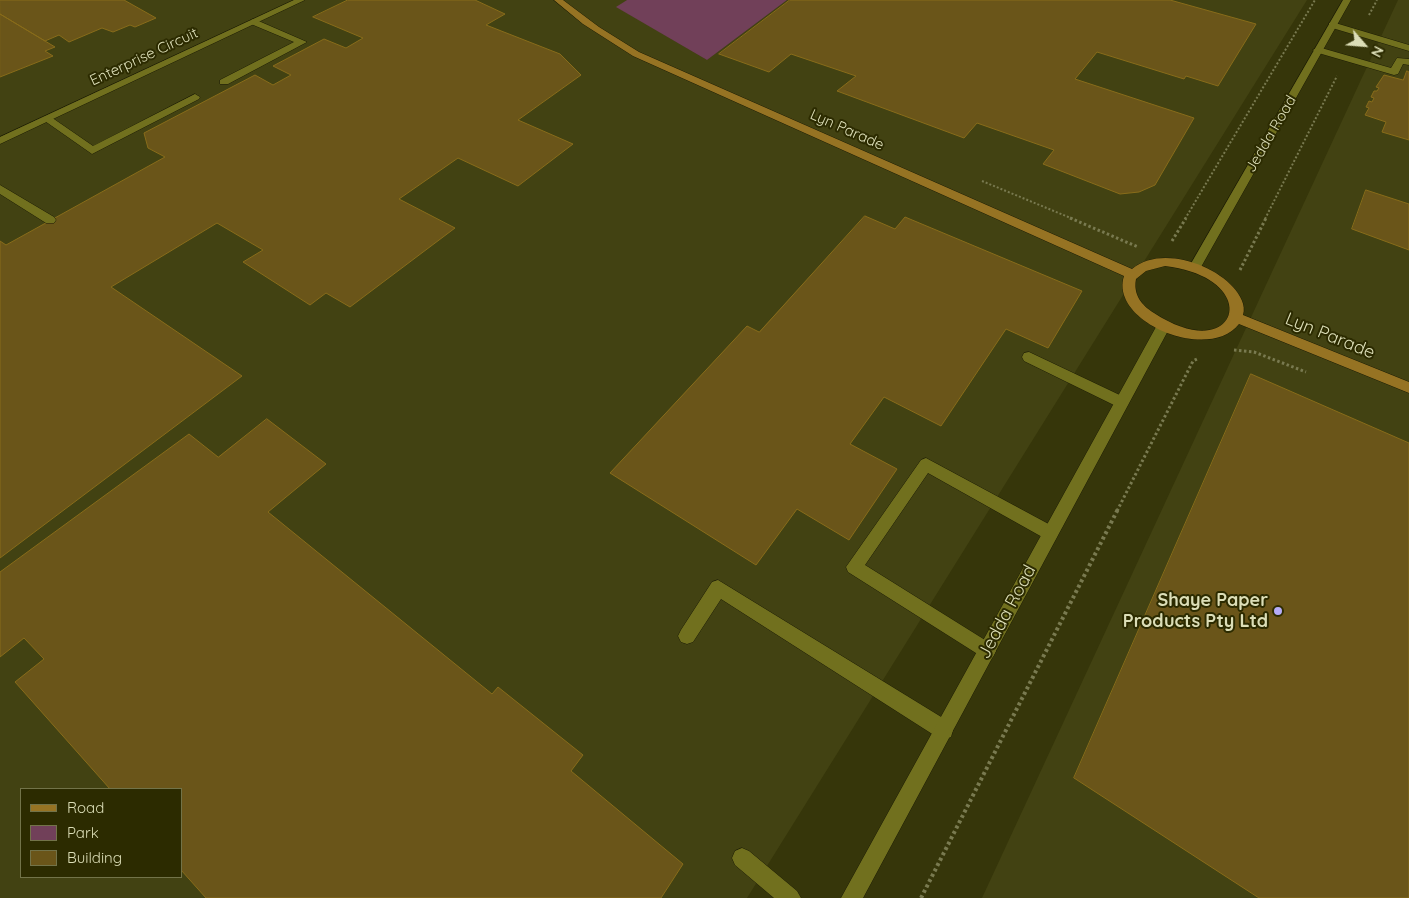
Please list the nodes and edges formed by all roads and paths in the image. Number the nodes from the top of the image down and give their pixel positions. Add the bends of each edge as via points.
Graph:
1 (301, 0) edge
2 (558, 0) edge
3 (1315, 0) edge
4 (1347, 0) edge
5 (1376, 0) edge
6 (254, 22) junction
7 (1332, 25) junction
8 (1359, 33) junction
9 (1409, 48) edge
10 (1318, 50) junction
11 (1346, 58) junction
12 (1409, 62) edge
13 (224, 82) dead end
14 (195, 97) dead end
15 (46, 119) junction
16 (0, 141) edge
17 (981, 181) dead end
18 (0, 189) edge
19 (50, 220) dead end
20 (1170, 244) dead end
21 (1143, 248) dead end
22 (1195, 267) junction
23 (1132, 274) junction
24 (1241, 277) dead end
25 (1237, 318) junction
26 (1162, 327) junction
27 (1227, 353) dead end
28 (1202, 356) dead end
29 (1029, 357) dead end
30 (1311, 374) dead end
31 (1409, 388) edge
32 (1121, 402) junction
33 (1050, 533) junction
34 (687, 636) dead end
35 (987, 650) junction
36 (944, 730) junction
37 (742, 858) dead end
38 (790, 898) edge
39 (852, 898) edge
40 (921, 898) edge

1 - 6 street, Enterprise Circuit
2 - 23 street, Lyn Parade via 604,36 636,54
3 - 20 path
4 - 7 street, Jedda Road
5 - 8 path
6 - 13 street via 302,42
6 - 15 street, Enterprise Circuit
7 - 8 street
7 - 10 street, Jedda Road
8 - 9 street
10 - 11 street
10 - 22 street, Jedda Road
11 - 12 street via 1394,72 1400,60
11 - 24 path via 1240,270
14 - 15 street via 92,151
15 - 16 street, Enterprise Circuit
17 - 21 path
18 - 19 street
22 - 23 street via 1158,262 1140,267
22 - 25 street via 1224,284 1234,295
23 - 26 street via 1128,289 1135,306
25 - 26 street via 1230,328 1217,334 1200,336
25 - 31 street, Lyn Parade
26 - 32 street, Jedda Road
27 - 30 path via 1233,350 1254,352
28 - 40 path via 1193,361
29 - 32 street
32 - 33 street, Jedda Road
33 - 35 street, Jedda Road
33 - 35 street via 926,464 854,567
34 - 36 street via 718,588
35 - 36 street, Jedda Road
36 - 39 street, Jedda Road
37 - 38 street

